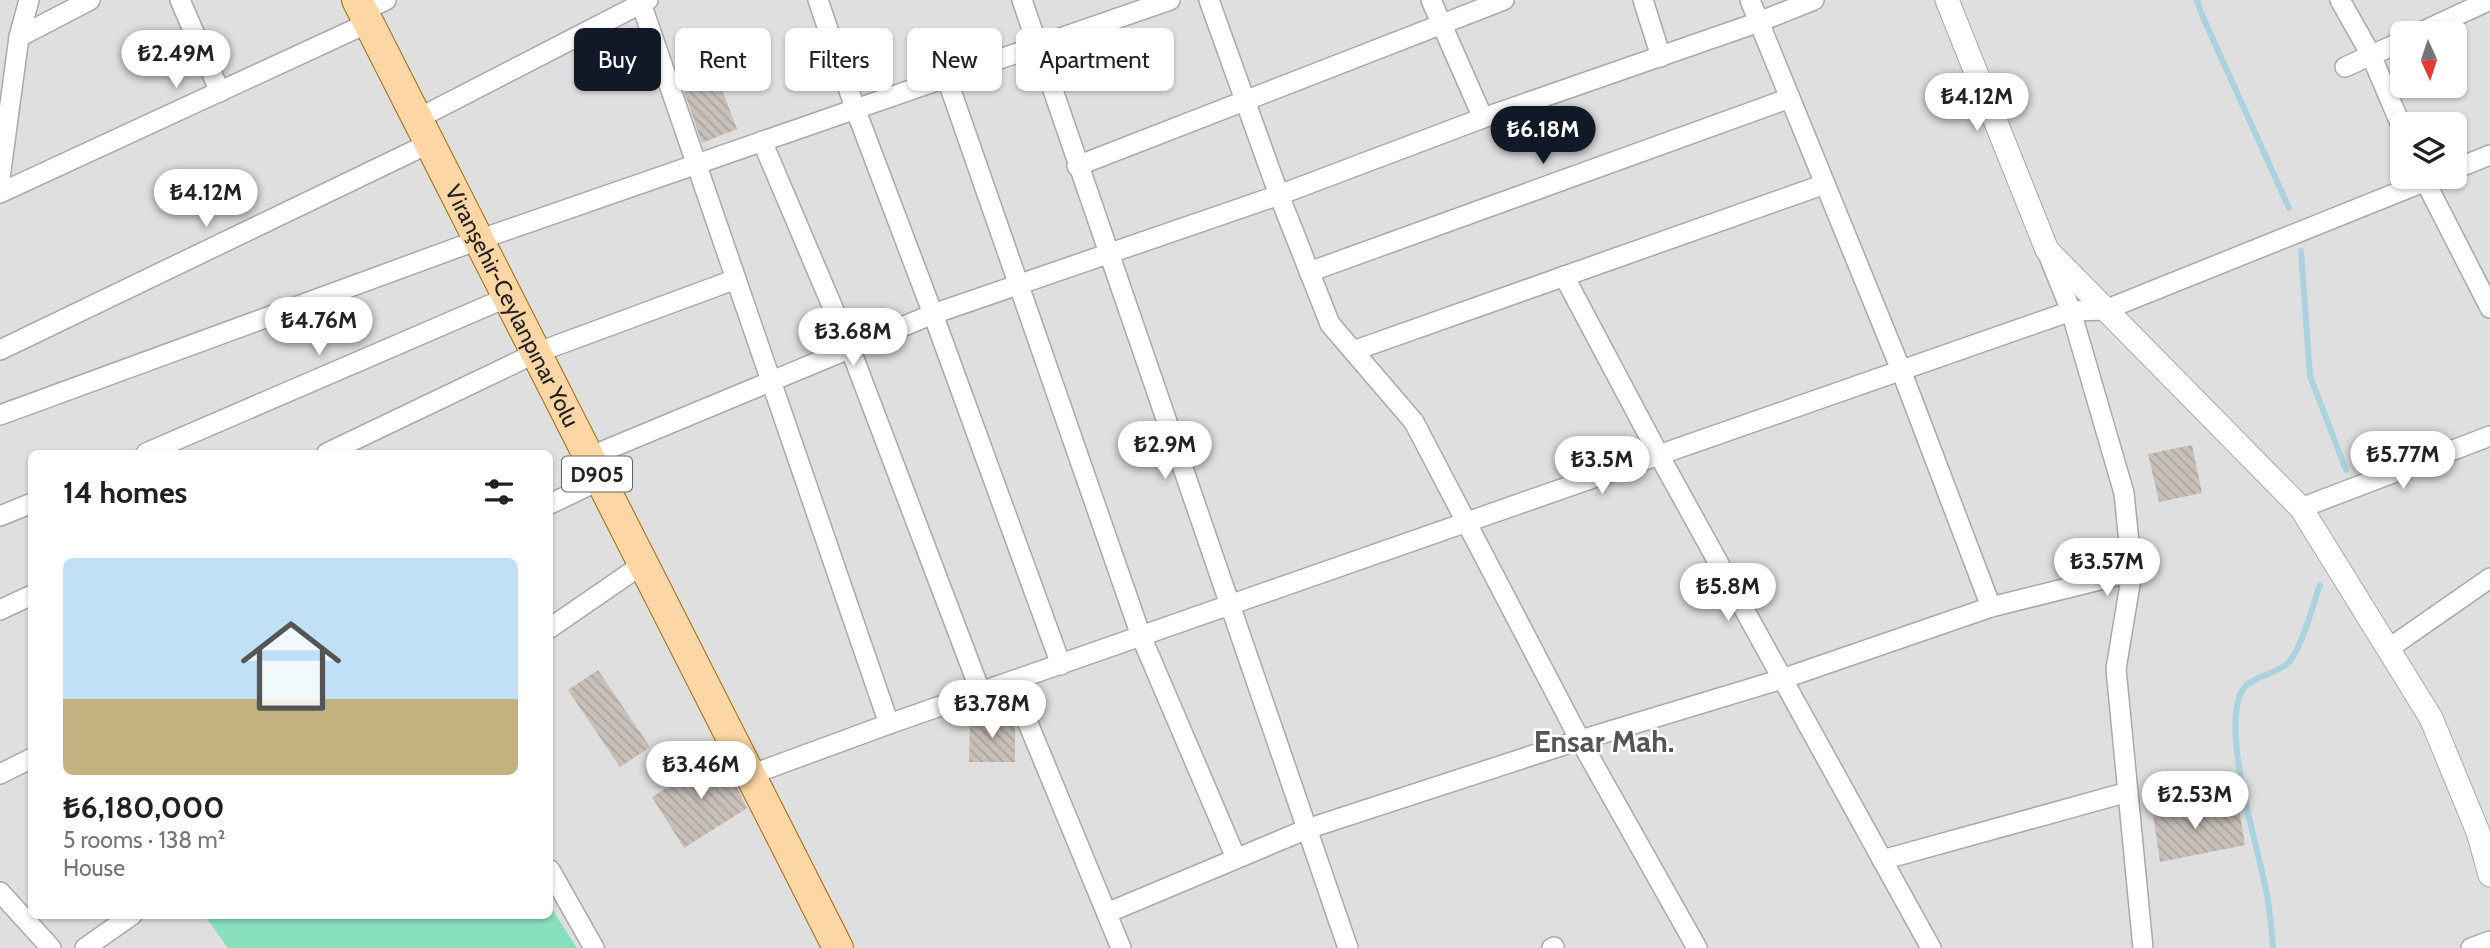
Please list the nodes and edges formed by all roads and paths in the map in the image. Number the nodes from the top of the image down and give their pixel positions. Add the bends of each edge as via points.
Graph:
1 (29, 0) edge
2 (90, 0) edge
3 (180, 0) edge
4 (818, 0) edge
5 (1022, 0) edge
6 (1170, 0) edge
7 (1209, 0) edge
8 (1431, 0) edge
9 (1504, 0) edge
10 (1643, 0) edge
11 (1750, 0) edge
12 (1814, 0) edge
13 (643, 1) edge
14 (1950, 1) edge
15 (2344, 1) edge
16 (2490, 1) edge
17 (368, 8) edge
18 (2446, 21) edge
19 (1759, 22) junction
20 (1442, 25) junction
21 (1030, 28) edge
22 (1086, 28) edge
23 (19, 37) junction
24 (2390, 47) edge
25 (2371, 55) junction
26 (1661, 57) junction
27 (7, 66) edge
28 (2345, 67) dead end
29 (907, 90) edge
30 (951, 91) edge
31 (1051, 91) edge
32 (220, 92) junction
33 (1790, 97) junction
34 (1245, 101) junction
35 (855, 108) junction
36 (2395, 112) edge
37 (1483, 118) junction
38 (423, 131) junction
39 (762, 141) junction
40 (2490, 155) edge
41 (697, 163) junction
42 (2467, 164) edge
43 (1077, 166) junction
44 (0, 178) edge
45 (1825, 184) junction
46 (2401, 189) edge
47 (2433, 189) edge
48 (0, 193) edge
49 (1279, 195) junction
50 (478, 240) junction
51 (2046, 250) junction
52 (1108, 254) junction
53 (1309, 272) junction
54 (1564, 276) junction
55 (736, 279) junction
56 (1018, 283) junction
57 (508, 297) junction
58 (2490, 307) edge
59 (2105, 310) junction
60 (2071, 311) junction
61 (933, 314) junction
62 (850, 348) junction
63 (0, 350) edge
64 (1353, 351) junction
65 (536, 353) junction
66 (1901, 370) junction
67 (771, 380) junction
68 (0, 415) edge
69 (2490, 436) edge
70 (153, 450) edge
71 (333, 450) edge
72 (1659, 455) junction
73 (595, 469) junction
74 (553, 502) edge
75 (28, 505) edge
76 (2301, 508) junction
77 (0, 516) edge
78 (1466, 522) junction
79 (643, 564) junction
80 (2132, 572) junction
81 (2490, 578) edge
82 (28, 597) edge
83 (1229, 604) junction
84 (1991, 607) junction
85 (0, 610) edge
86 (553, 626) edge
87 (1141, 636) junction
88 (2388, 649) junction
89 (1060, 665) junction
90 (1782, 679) junction
91 (1011, 682) junction
92 (981, 693) junction
93 (889, 724) junction
94 (1580, 740) junction
95 (28, 760) edge
96 (0, 774) edge
97 (750, 775) junction
98 (2128, 792) junction
99 (1307, 829) junction
100 (2484, 829) edge
101 (1236, 858) junction
102 (1882, 860) junction
103 (553, 875) edge
104 (2490, 875) edge
105 (0, 892) edge
106 (1107, 913) junction
107 (126, 919) edge
108 (2490, 941) edge
109 (51, 948) edge
110 (85, 948) edge
111 (594, 948) edge
112 (838, 948) edge
113 (1121, 948) edge
114 (1348, 948) edge
115 (1697, 948) edge
116 (1931, 948) edge
117 (2143, 948) edge
118 (2471, 948) edge

1 - 23 street
2 - 23 street
3 - 32 street
4 - 35 street
5 - 21 street
6 - 22 street
7 - 34 street
8 - 20 street
9 - 20 street
10 - 26 street
11 - 19 street
12 - 19 street
13 - 38 street
13 - 41 street
14 - 51 street
15 - 25 street
16 - 18 street
17 - 32 street
17 - 38 main road, Viranşehir-Ceylanpınar Yolu / D905
19 - 26 street
19 - 33 street
20 - 34 street
20 - 37 street
23 - 27 street
24 - 25 street
25 - 28 street
25 - 36 street
26 - 37 street
27 - 44 street
29 - 35 street
30 - 56 street
31 - 43 street
32 - 48 street
33 - 45 street
33 - 53 street
34 - 43 street
34 - 49 street
35 - 39 street
35 - 61 street
37 - 49 street
38 - 50 main road, Viranşehir-Ceylanpınar Yolu / D905
38 - 63 street
39 - 41 street
39 - 62 street
40 - 42 street
41 - 50 street
41 - 55 street
43 - 52 street
45 - 54 street
45 - 66 street
46 - 59 street
47 - 58 street
49 - 52 street
49 - 53 street
50 - 57 main road, Viranşehir-Ceylanpınar Yolu / D905
50 - 68 street
51 - 59 street
51 - 60 street
52 - 56 street
52 - 83 street
53 - 64 street via 1329,324
54 - 64 street
54 - 72 street
55 - 65 street
55 - 67 street
56 - 61 street
56 - 87 street
57 - 65 main road, Viranşehir-Ceylanpınar Yolu / D905
57 - 70 street
59 - 60 street
59 - 76 street
60 - 66 street
60 - 80 street via 2124,494
61 - 62 street
61 - 89 street
62 - 67 street
62 - 92 street
64 - 78 street via 1414,422
65 - 71 street
65 - 73 main road, Viranşehir-Ceylanpınar Yolu / D905
66 - 72 street
66 - 84 street
67 - 73 street
67 - 93 street
69 - 76 street
72 - 78 street
72 - 90 street
73 - 74 street
73 - 79 main road, Viranşehir-Ceylanpınar Yolu / D905
75 - 77 street
76 - 88 street
78 - 83 street
78 - 94 street
79 - 86 street
79 - 97 main road, Viranşehir-Ceylanpınar Yolu / D905
80 - 84 street
80 - 98 street via 2116,669
81 - 88 street
82 - 85 street
83 - 87 street
83 - 99 street
84 - 90 street
87 - 89 street
87 - 101 street
88 - 100 street via 2431,718
89 - 91 street
90 - 94 street
90 - 102 street
91 - 92 street
91 - 106 street
92 - 93 street
93 - 97 street
94 - 99 street
94 - 115 street
95 - 96 street
97 - 112 main road, Viranşehir-Ceylanpınar Yolu / D905
98 - 102 street
98 - 117 street
99 - 101 street
99 - 114 street
100 - 104 street
101 - 106 street
102 - 116 street
103 - 111 street
105 - 109 street
106 - 113 street
107 - 110 street
108 - 118 street

